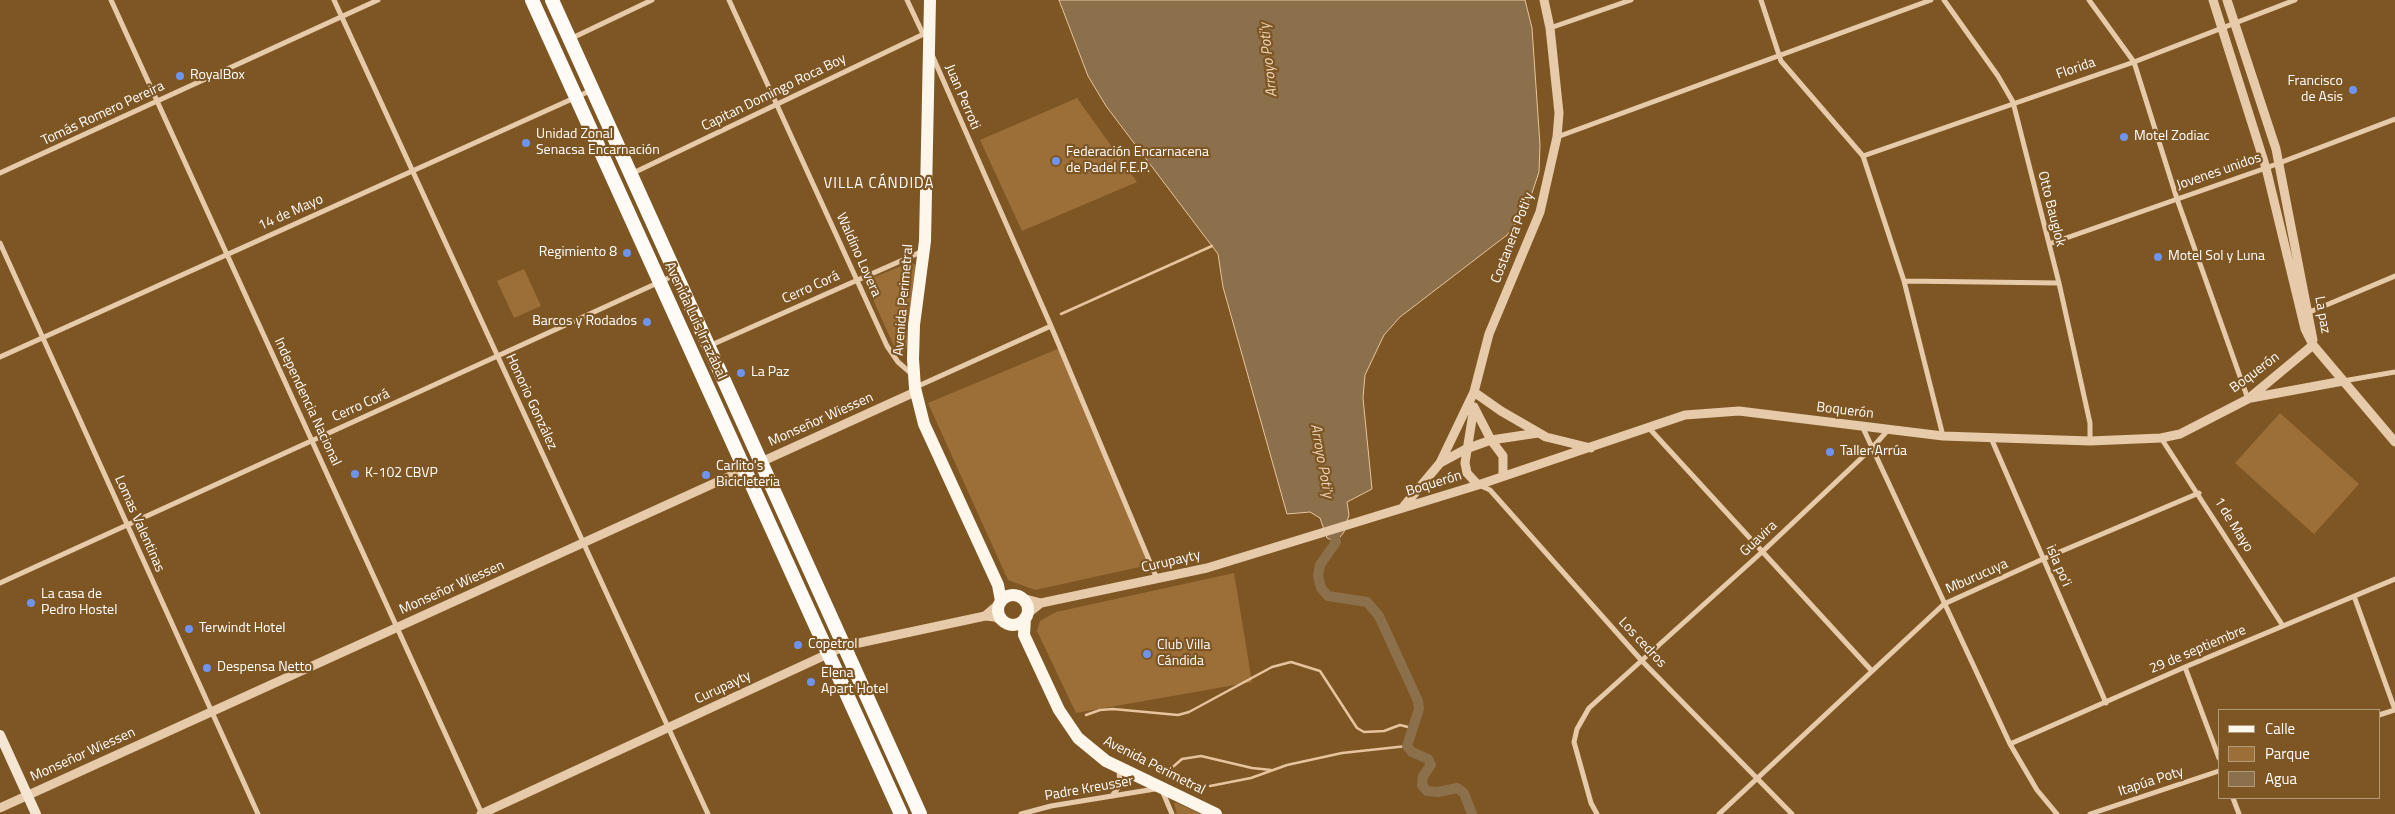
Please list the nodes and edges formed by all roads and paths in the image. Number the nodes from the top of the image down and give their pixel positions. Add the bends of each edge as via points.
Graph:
1 (111, 0) edge
2 (334, 0) edge
3 (378, 0) edge
4 (532, 0) edge
5 (552, 0) edge
6 (652, 0) edge
7 (729, 0) edge
8 (906, 0) edge
9 (930, 0) edge
10 (1544, 0) edge
11 (1630, 0) edge
12 (1761, 0) edge
13 (1930, 0) edge
14 (1944, 0) edge
15 (2089, 0) edge
16 (2213, 0) edge
17 (2227, 0) edge
18 (2294, 0) edge
19 (342, 17) junction
20 (2235, 22) junction
21 (2223, 26) junction
22 (1550, 28) junction
23 (926, 37) junction
24 (570, 39) junction
25 (1778, 58) junction
26 (2134, 62) junction
27 (592, 89) junction
28 (575, 97) junction
29 (157, 101) junction
30 (2013, 102) junction
31 (777, 104) junction
32 (2395, 119) edge
33 (1557, 137) junction
34 (1862, 156) junction
35 (2279, 163) junction
36 (2266, 168) junction
37 (412, 170) junction
38 (0, 173) edge
39 (631, 175) junction
40 (2177, 199) junction
41 (0, 243) edge
42 (2049, 244) junction
43 (924, 251) junction
44 (227, 254) junction
45 (676, 275) junction
46 (2395, 276) edge
47 (858, 279) junction
48 (1904, 281) junction
49 (659, 283) junction
50 (2059, 283) junction
51 (2304, 315) junction
52 (1051, 326) junction
53 (43, 338) junction
54 (2313, 345) junction
55 (708, 346) junction
56 (498, 356) junction
57 (0, 357) edge
58 (2395, 372) edge
59 (2344, 381) junction
60 (914, 385) junction
61 (1474, 392) junction
62 (2248, 398) junction
63 (1474, 408) junction
64 (1647, 427) junction
65 (1863, 428) junction
66 (1888, 430) junction
67 (1538, 433) junction
68 (1942, 436) junction
69 (1991, 438) junction
70 (2161, 438) junction
71 (1491, 440) junction
72 (312, 441) junction
73 (2090, 442) junction
74 (2395, 442) edge
75 (1592, 448) junction
76 (1872, 448) junction
77 (1466, 449) junction
78 (761, 462) junction
79 (1440, 462) junction
80 (746, 469) junction
81 (1503, 476) junction
82 (1478, 485) junction
83 (2199, 493) junction
84 (1404, 507) junction
85 (128, 525) junction
86 (1305, 538) joint
87 (584, 543) junction
88 (1762, 552) junction
89 (2043, 559) junction
90 (2395, 579) edge
91 (1158, 580) junction
92 (0, 583) edge
93 (2354, 596) junction
94 (1009, 600) junction
95 (1041, 603) junction
96 (1944, 604) junction
97 (985, 616) junction
98 (1026, 616) junction
99 (1006, 623) junction
100 (2283, 626) junction
101 (397, 627) junction
102 (1024, 635) junction
103 (844, 646) junction
104 (828, 655) junction
105 (1642, 661) junction
106 (2185, 667) junction
107 (1871, 670) junction
108 (2106, 702) junction
109 (2395, 710) edge
110 (212, 712) junction
111 (2380, 715) edge
112 (669, 728) junction
113 (0, 735) edge
114 (2010, 744) junction
115 (2218, 755) edge
116 (1117, 767) junction
117 (2218, 771) edge
118 (1758, 779) junction
119 (1161, 788) junction
120 (27, 795) junction
121 (1112, 796) junction
122 (2233, 799) edge
123 (1052, 806) junction
124 (0, 808) edge
125 (36, 814) edge
126 (258, 814) edge
127 (482, 814) edge
128 (708, 814) edge
129 (901, 814) edge
130 (920, 814) edge
131 (1021, 814) edge
132 (1055, 814) edge
133 (1172, 814) edge
134 (1216, 814) edge
135 (1597, 814) edge
136 (1719, 814) edge
137 (1792, 814) edge
138 (2057, 814) edge
139 (2090, 814) edge
140 (2238, 814) edge

1 - 29 street, Independencia Nacional
2 - 19 street, Honorio González
3 - 19 street, Tomás Romero Pereira
4 - 28 highway, Avenida Luis Irrazábal
5 - 24 highway
6 - 24 street
7 - 31 street, Waldino Lovera
8 - 23 street, Juan Perroti
9 - 23 main road, Avenida Perimetral
10 - 22 street, Costanera Poti'y
11 - 22 street
12 - 25 street
13 - 25 street
14 - 30 street, Otto Bauglok
15 - 26 street
16 - 21 street, La paz
17 - 20 street, La paz
18 - 20 street, Florida
19 - 29 street, Tomás Romero Pereira
19 - 37 street, Honorio González
20 - 21 street, Florida
20 - 35 street, La paz
21 - 26 street, Florida
21 - 36 street, La paz
22 - 33 street, Costanera Poti'y via 1559,113
23 - 31 street, Capitan Domingo Roca Boy
23 - 43 main road, Avenida Perimetral
23 - 52 street, Juan Perroti
24 - 27 highway
25 - 33 street
25 - 34 street
26 - 30 street, Florida
26 - 40 street
27 - 28 street, 14 de Mayo
27 - 39 highway
28 - 37 street, 14 de Mayo
28 - 49 highway, Avenida Luis Irrazábal
29 - 38 street, Tomás Romero Pereira
29 - 44 street, Independencia Nacional
30 - 34 street, Florida
30 - 42 street, Otto Bauglok
31 - 39 street, Capitan Domingo Roca Boy
31 - 47 street, Waldino Lovera
32 - 35 street, Jovenes unidos
33 - 61 street, Costanera Poti'y via 1540,212 1490,334
34 - 48 street
35 - 36 street, Jovenes unidos
35 - 51 street, La paz
36 - 40 street, Jovenes unidos
36 - 51 street, La paz
37 - 44 street, 14 de Mayo
37 - 56 street, Honorio González
39 - 45 highway
40 - 42 street, Jovenes unidos
40 - 62 street
41 - 53 street, Lomas Valentinas
42 - 50 street, Otto Bauglok
43 - 47 street, Cerro Corá
43 - 60 main road, Avenida Perimetral via 914,325
44 - 53 street, 14 de Mayo
44 - 72 street, Independencia Nacional
45 - 49 street, Cerro Corá
45 - 55 highway
46 - 51 street
47 - 55 street, Cerro Corá
47 - 60 street, Waldino Lovera via 887,346
48 - 50 street
48 - 68 street
49 - 56 street, Cerro Corá
49 - 80 highway, Avenida Luis Irrazábal
50 - 73 street, Otto Bauglok via 2090,423
51 - 54 street, La paz
52 - 60 street
52 - 91 street, Juan Perroti
53 - 57 street, 14 de Mayo
53 - 85 street, Lomas Valentinas
54 - 59 street, La paz
54 - 62 street, Boquerón
55 - 78 highway
56 - 72 street, Cerro Corá
56 - 87 street, Honorio González
58 - 59 street
59 - 62 street
59 - 74 street, La paz
60 - 78 street, Monseñor Wiessen
60 - 94 main road, Avenida Perimetral via 924,424 998,585
61 - 63 street
61 - 67 street
61 - 79 street, Costanera Poti'y
62 - 70 street, Boquerón via 2180,434
63 - 71 street
63 - 77 street
64 - 65 street, Boquerón via 1685,415 1739,411
64 - 75 street, Boquerón
64 - 88 street
65 - 66 street, Boquerón
65 - 76 street
66 - 68 street, Boquerón
66 - 76 street, Guavira
67 - 71 street
67 - 75 street
68 - 69 street, Boquerón
69 - 73 street, Boquerón
69 - 89 street, isla po'i
70 - 73 street, Boquerón
70 - 83 street, 1 de Mayo
71 - 77 street
71 - 81 street via 1503,456
72 - 85 street, Cerro Corá
72 - 101 street, Independencia Nacional
75 - 81 street, Boquerón
76 - 88 street, Guavira
76 - 96 street
77 - 79 street
77 - 82 street via 1467,473
78 - 80 street, Monseñor Wiessen
78 - 103 highway
79 - 84 street
80 - 87 street, Monseñor Wiessen
80 - 104 highway, Avenida Luis Irrazábal
81 - 82 street, Boquerón
82 - 84 street, Boquerón
82 - 105 street, Los cedros via 1490,490
83 - 89 street, Mburucuya
83 - 100 street, 1 de Mayo
84 - 86 street, Boquerón
85 - 92 street, Cerro Corá
85 - 110 street, Lomas Valentinas
86 - 91 street, Curupayty
87 - 101 street, Monseñor Wiessen
87 - 112 street, Honorio González
88 - 105 street, Guavira
88 - 107 street
89 - 96 street, Mburucuya
89 - 108 street, isla po'i
90 - 93 street, 29 de septiembre
91 - 95 street, Curupayty
93 - 100 street, 29 de septiembre
93 - 109 street
94 - 95 street, Curupayty
94 - 97 street, Curupayty
94 - 98 main road, Avenida Perimetral via 1027,605
94 - 99 main road, Avenida Perimetral via 998,614
95 - 98 street, Curupayty
96 - 107 street, Mburucuya
96 - 114 street
97 - 99 street, Curupayty
97 - 103 street, Curupayty
98 - 99 main road via 1018,624
98 - 102 main road, Avenida Perimetral
99 - 102 main road
100 - 106 street, 29 de septiembre
101 - 110 street, Monseñor Wiessen
101 - 127 street, Independencia Nacional
102 - 116 main road, Avenida Perimetral via 1068,725 1093,751
103 - 104 street, Curupayty
103 - 130 highway
104 - 112 street, Curupayty
104 - 129 highway, Avenida Luis Irrazábal
105 - 118 street, Los cedros
105 - 135 street, Guavira via 1589,708 1577,729 1574,742
106 - 108 street, 29 de septiembre
106 - 115 street
107 - 118 street, Mburucuya
108 - 114 street, 29 de septiembre
109 - 111 street
110 - 120 street, Monseñor Wiessen
110 - 126 street, Lomas Valentinas
112 - 127 street, Curupayty
112 - 128 street, Honorio González
113 - 120 main road
114 - 138 street via 2037,790
116 - 119 main road, Avenida Perimetral
116 - 121 street via 1121,775 1120,785
117 - 139 street, Itapúa Poty
118 - 136 street, Mburucuya
118 - 137 street, Los cedros
119 - 121 street, Padre Kreusser
119 - 133 street
119 - 134 main road, Avenida Perimetral
120 - 124 street, Monseñor Wiessen
120 - 125 main road
121 - 123 street, Padre Kreusser
122 - 140 street
123 - 131 street, Padre Kreusser
123 - 132 street

